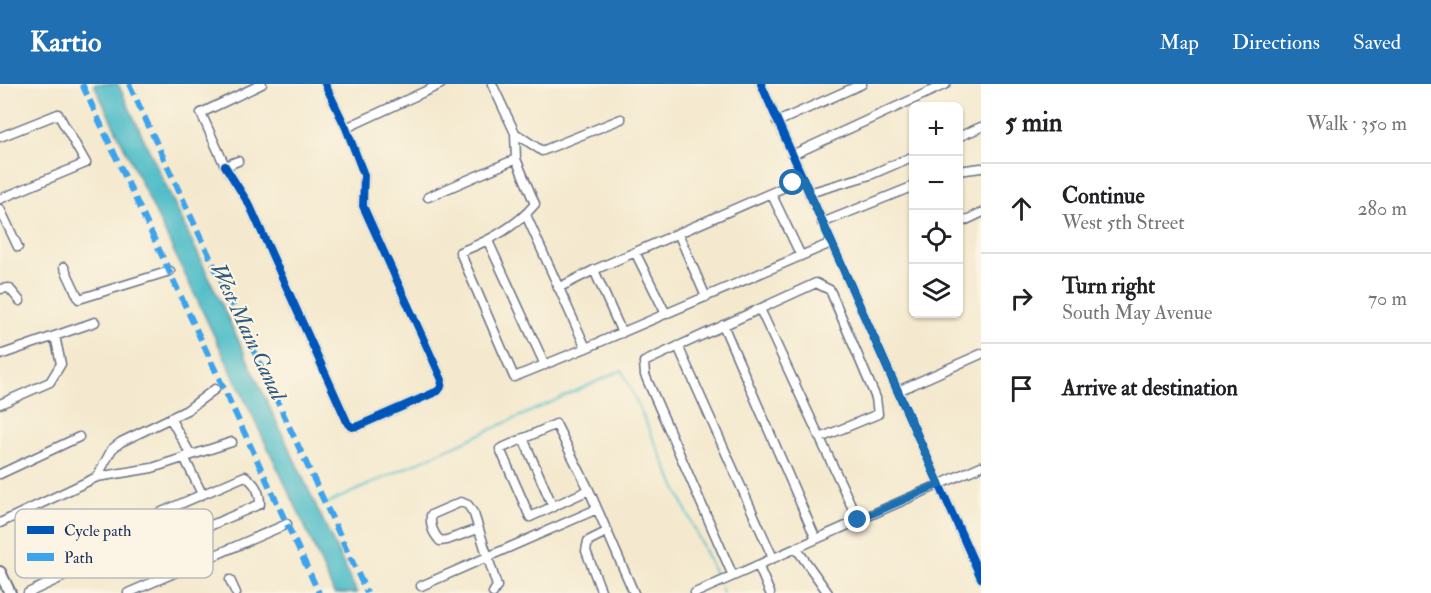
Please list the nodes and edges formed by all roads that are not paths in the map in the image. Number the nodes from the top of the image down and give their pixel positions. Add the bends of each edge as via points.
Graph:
1 (262, 84) edge
2 (325, 84) edge
3 (441, 84) edge
4 (492, 84) edge
5 (862, 84) edge
6 (946, 84) edge
7 (764, 85) edge
8 (621, 119) dead end
9 (777, 122) junction
10 (981, 127) edge
11 (346, 128) junction
12 (515, 133) junction
13 (963, 134) edge
14 (0, 137) edge
15 (792, 155) junction
16 (909, 158) edge
17 (516, 159) junction
18 (238, 161) dead end
19 (225, 166) junction
20 (981, 168) edge
21 (963, 170) edge
22 (803, 179) junction
23 (909, 188) edge
24 (771, 193) junction
25 (809, 193) junction
26 (428, 197) dead end
27 (0, 199) edge
28 (0, 208) edge
29 (981, 213) edge
30 (526, 215) junction
31 (963, 220) dead end
32 (822, 222) junction
33 (678, 233) junction
34 (488, 241) junction
35 (831, 243) junction
36 (18, 247) dead end
37 (635, 252) junction
38 (801, 256) junction
39 (64, 267) dead end
40 (594, 270) junction
41 (170, 271) dead end
42 (558, 288) junction
43 (0, 289) edge
44 (706, 297) junction
45 (20, 301) dead end
46 (760, 309) junction
47 (666, 314) junction
48 (95, 322) dead end
49 (723, 325) junction
50 (622, 333) junction
51 (55, 336) junction
52 (678, 346) junction
53 (586, 348) junction
54 (981, 354) edge
55 (0, 355) edge
56 (545, 365) junction
57 (214, 389) dead end
58 (898, 391) junction
59 (0, 404) edge
60 (170, 418) junction
61 (79, 437) dead end
62 (523, 438) junction
63 (820, 438) junction
64 (232, 442) dead end
65 (187, 456) junction
66 (981, 466) edge
67 (0, 474) edge
68 (97, 477) junction
69 (939, 484) junction
70 (589, 490) junction
71 (202, 494) junction
72 (553, 507) junction
73 (30, 509) edge
74 (168, 509) edge
75 (597, 509) junction
76 (15, 516) edge
77 (858, 520) junction
78 (0, 523) edge
79 (213, 524) edge
80 (287, 524) dead end
81 (478, 529) junction
82 (608, 531) junction
83 (816, 539) junction
84 (796, 548) junction
85 (213, 556) edge
86 (487, 557) junction
87 (773, 558) junction
88 (758, 565) junction
89 (0, 572) edge
90 (734, 576) junction
91 (60, 578) edge
92 (163, 578) edge
93 (981, 578) edge
94 (230, 580) dead end
95 (421, 586) dead end
96 (10, 593) edge
97 (28, 593) edge
98 (128, 593) edge
99 (236, 593) edge
100 (493, 593) edge
101 (602, 593) edge
102 (634, 593) edge
103 (695, 593) edge
104 (770, 593) edge
105 (828, 593) edge

1 - 19 street via 201,113
2 - 11 street
3 - 11 street
4 - 12 street
5 - 9 street
6 - 15 street
7 - 9 street
8 - 12 street via 542,151
9 - 15 street
10 - 13 street
11 - 19 street via 364,175 363,206 442,380 438,391 358,426 348,424 250,206
12 - 17 street
14 - 27 street via 58,114 86,163
15 - 22 street
16 - 25 street via 870,175
17 - 26 street
17 - 30 street via 535,204
18 - 19 street
20 - 21 street
22 - 24 street
22 - 25 street
23 - 32 street
24 - 33 street
24 - 38 street
25 - 32 street
28 - 36 street
29 - 31 street
30 - 34 street
30 - 42 street
32 - 35 street
33 - 37 street
33 - 44 street
34 - 56 street
34 - 56 street via 460,252 514,377
35 - 38 street
35 - 58 street
37 - 40 street
37 - 47 street
38 - 44 street
39 - 41 street via 80,299
40 - 42 street
40 - 50 street
42 - 53 street
43 - 45 street via 9,288
44 - 47 street
46 - 49 street
46 - 63 street
46 - 63 street via 816,283 830,290 876,398 878,414
47 - 50 street
48 - 51 street
49 - 52 street
49 - 83 street
50 - 53 street
51 - 55 street
51 - 59 street via 61,364 50,382
52 - 87 street
52 - 90 street via 644,362 645,375
53 - 56 street
54 - 58 street
57 - 60 street
58 - 69 street
60 - 65 street
60 - 68 street via 112,449
61 - 67 street
62 - 70 street via 556,424
62 - 72 street
62 - 72 street via 500,449 530,518
63 - 77 street
64 - 65 street
65 - 68 street via 152,468
65 - 71 street
66 - 69 street
68 - 73 street
69 - 77 street
69 - 93 street
70 - 72 street
70 - 75 street
71 - 74 street
71 - 79 street via 244,476 254,483 260,496 260,504
75 - 82 street
75 - 86 street
76 - 78 street
77 - 83 street
80 - 85 street
81 - 81 street via 440,541 430,522 431,514 461,501 474,514
81 - 86 street
82 - 101 street via 588,542 586,551
82 - 102 street
83 - 84 street
84 - 87 street
84 - 105 street
86 - 95 street
86 - 100 street via 497,586
87 - 88 street
88 - 90 street
88 - 104 street
89 - 96 main road
90 - 103 street
91 - 97 street
92 - 98 street
94 - 99 street

